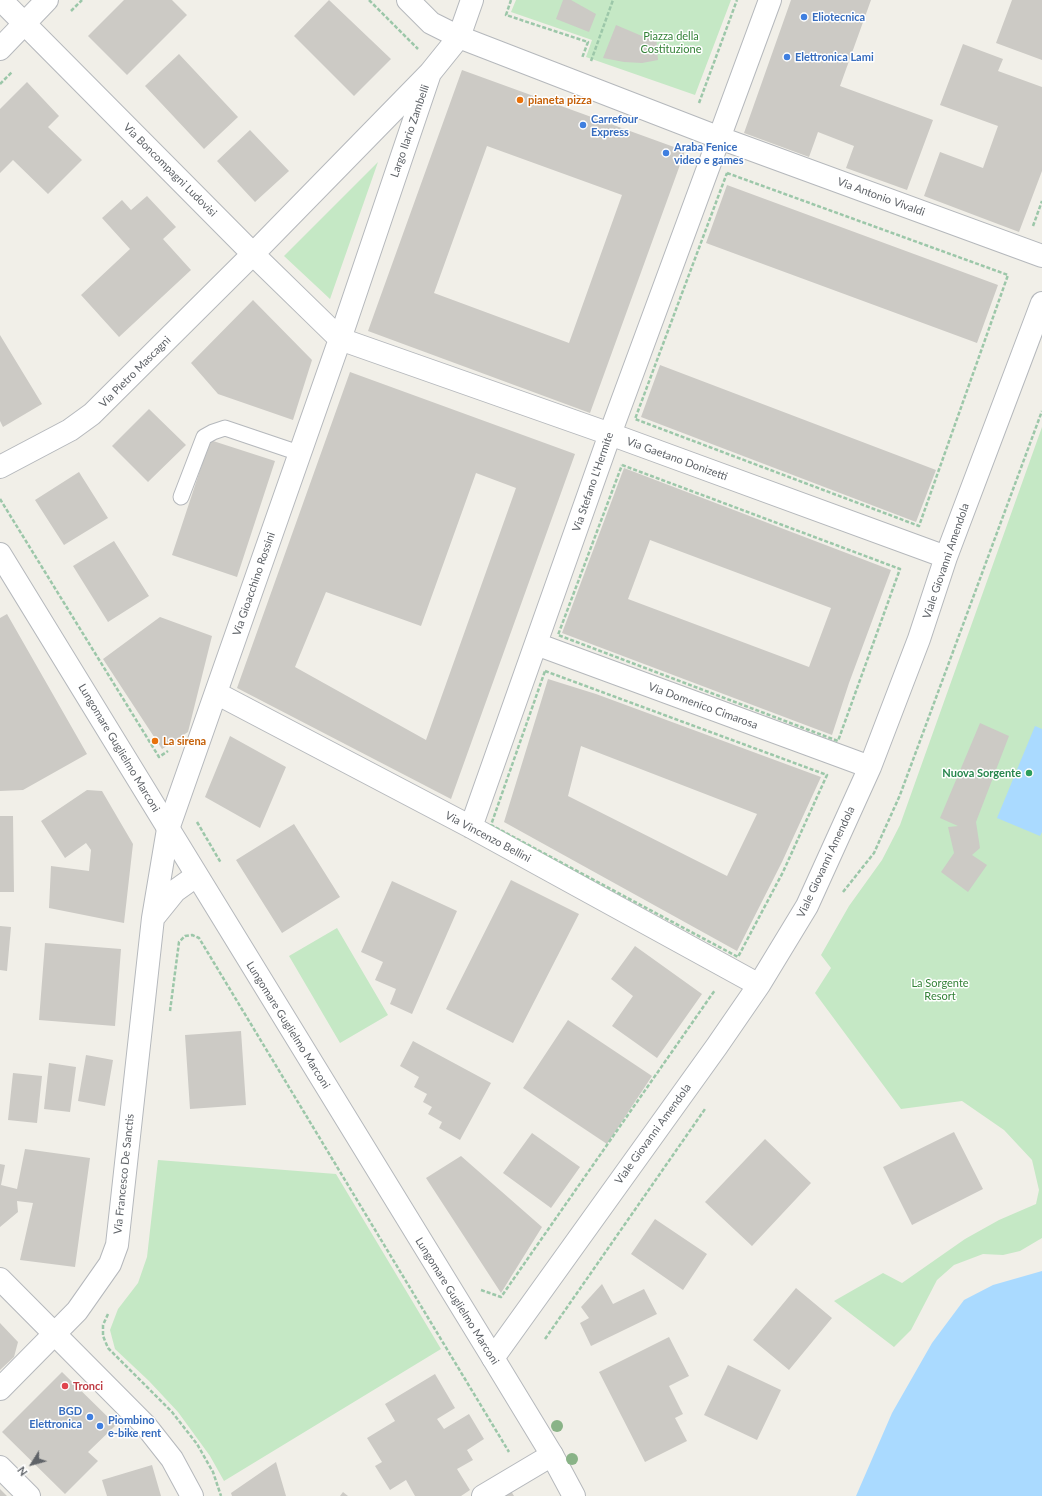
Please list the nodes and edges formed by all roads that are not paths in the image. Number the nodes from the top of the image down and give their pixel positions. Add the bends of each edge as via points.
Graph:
1 (1, 0) edge
2 (47, 0) edge
3 (408, 0) edge
4 (472, 0) edge
5 (770, 0) edge
6 (25, 23) junction
7 (459, 37) junction
8 (0, 49) edge
9 (426, 63) junction
10 (720, 138) junction
11 (253, 254) junction
12 (1042, 256) edge
13 (1042, 303) edge
14 (340, 339) junction
15 (610, 434) junction
16 (299, 453) junction
17 (0, 467) edge
18 (181, 497) dead end
19 (0, 554) edge
20 (946, 557) junction
21 (536, 644) junction
22 (216, 693) junction
23 (870, 767) junction
24 (471, 827) junction
25 (168, 829) junction
26 (196, 876) junction
27 (154, 918) junction
28 (759, 985) junction
29 (0, 1280) edge
30 (54, 1333) junction
31 (493, 1358) junction
32 (0, 1389) edge
33 (552, 1455) junction
34 (0, 1467) edge
35 (29, 1496) edge
36 (192, 1496) edge
37 (483, 1496) edge
38 (574, 1496) edge

1 - 6 street, Via Boncompagni Ludovisi
2 - 6 street
3 - 7 street via 431,23
4 - 7 street
5 - 10 street
6 - 8 street
6 - 11 street, Via Boncompagni Ludovisi
7 - 9 street
7 - 10 street
9 - 11 street, Largo Ilario Zambelli
9 - 14 street, Largo Ilario Zambelli
10 - 12 street, Via Antonio Vivaldi
10 - 15 street, Via Stefano L'Hermite
11 - 14 street, Via Boncompagni Ludovisi
11 - 17 street, Via Pietro Mascagni via 92,414 70,430
13 - 20 street, Viale Giovanni Amendola
14 - 15 street, Via Gaetano Donizetti
14 - 16 street, Via Gioacchino Rossini
15 - 20 street, Via Gaetano Donizetti
15 - 21 street, Via Stefano L'Hermite
16 - 18 lane via 225,428 213,432 204,438
16 - 22 street, Via Gioacchino Rossini
19 - 25 street, Lungomare Guglielmo Marconi
20 - 23 street, Viale Giovanni Amendola via 919,639
21 - 23 street, Via Domenico Cimarosa
21 - 24 street, Via Stefano L'Hermite
22 - 24 street, Via Vincenzo Bellini
22 - 25 street, Via Gioacchino Rossini
23 - 28 street, Viale Giovanni Amendola via 807,906
24 - 28 street, Via Vincenzo Bellini
25 - 26 street, Lungomare Guglielmo Marconi
25 - 27 street, Via Francesco De Sanctis via 160,866
26 - 27 street via 175,890
26 - 31 street, Lungomare Guglielmo Marconi
27 - 30 street, Via Francesco De Sanctis via 117,1245 110,1264 100,1279 77,1311
28 - 31 street, Viale Giovanni Amendola
29 - 30 street
30 - 32 street, Via Francesco De Sanctis
30 - 36 street via 146,1426 172,1458
31 - 33 street, Lungomare Guglielmo Marconi
33 - 37 street
33 - 38 street, Lungomare Guglielmo Marconi
34 - 35 street

